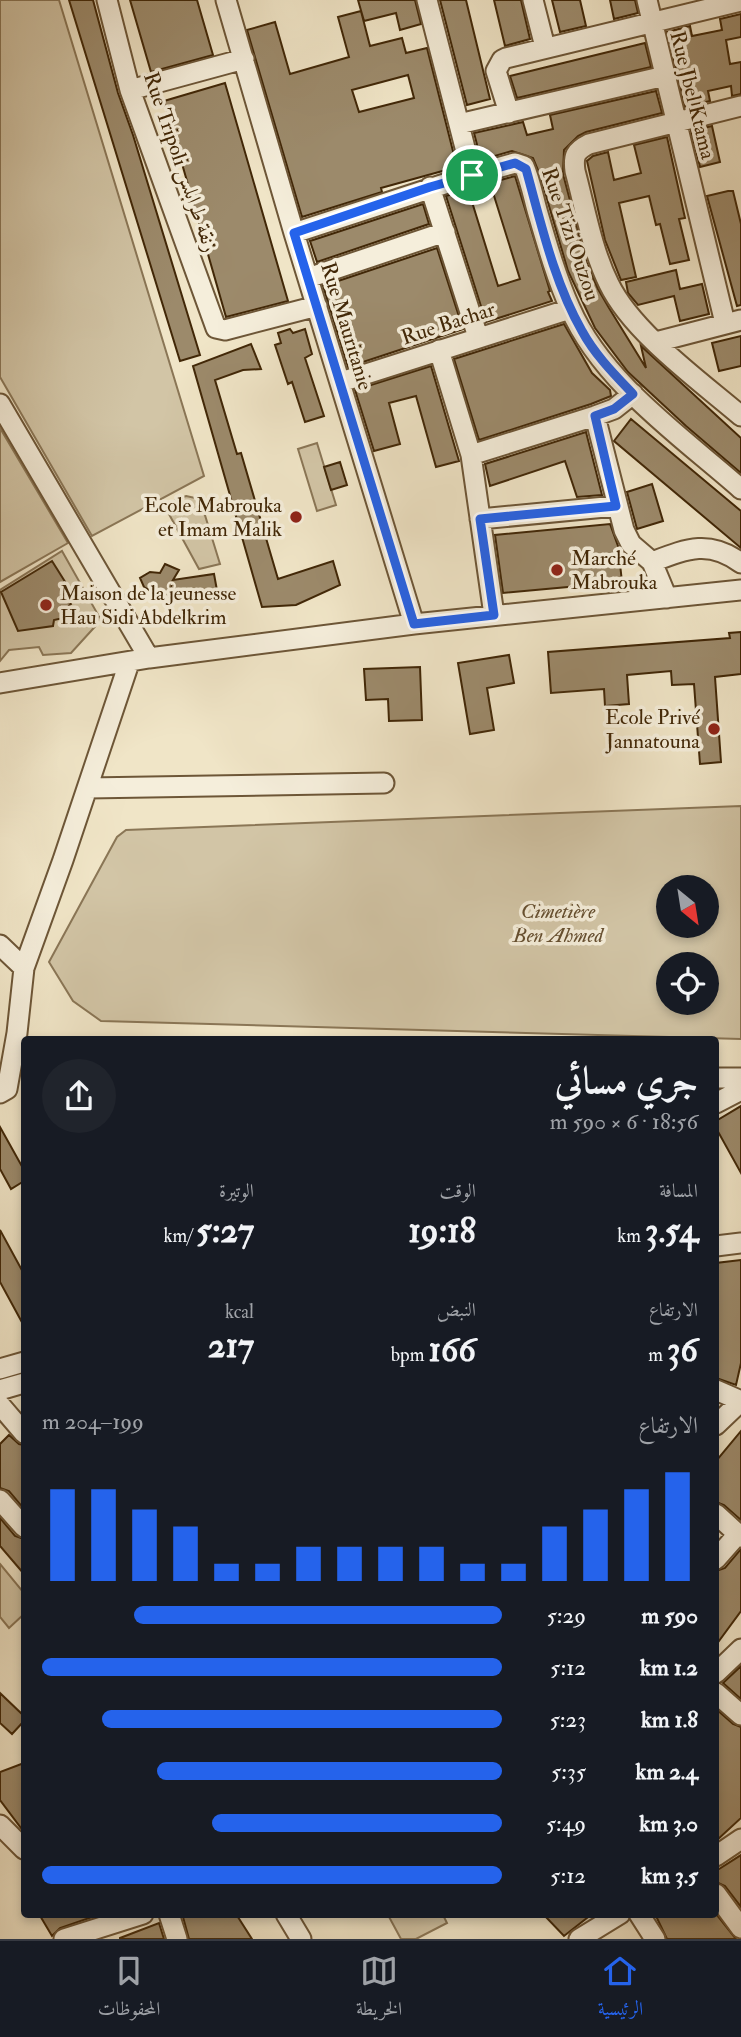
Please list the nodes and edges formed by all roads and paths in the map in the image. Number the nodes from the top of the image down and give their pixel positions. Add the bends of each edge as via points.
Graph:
1 (107, 0) edge
2 (226, 0) edge
3 (427, 0) edge
4 (533, 0) edge
5 (647, 0) edge
6 (741, 1) edge
7 (652, 21) junction
8 (545, 47) junction
9 (244, 59) junction
10 (665, 76) junction
11 (130, 90) junction
12 (741, 106) edge
13 (509, 113) junction
14 (677, 122) junction
15 (459, 124) junction
16 (472, 175) junction
17 (430, 187) junction
18 (444, 232) junction
19 (294, 233) junction
20 (308, 278) junction
21 (317, 306) junction
22 (570, 309) junction
23 (733, 322) edge
24 (478, 337) junction
25 (656, 342) junction
26 (439, 350) junction
27 (341, 382) junction
28 (633, 394) junction
29 (0, 404) edge
30 (595, 416) junction
31 (741, 416) edge
32 (471, 455) junction
33 (741, 489) edge
34 (616, 506) junction
35 (480, 519) junction
36 (652, 562) junction
37 (741, 563) edge
38 (741, 590) edge
39 (667, 598) junction
40 (494, 615) junction
41 (414, 624) junction
42 (149, 658) junction
43 (129, 663) junction
44 (0, 683) edge
45 (384, 783) dead end
46 (88, 788) junction
47 (0, 945) edge
48 (14, 964) edge
49 (8, 1032) edge
50 (719, 1078) edge
51 (741, 1078) edge
52 (741, 1090) edge
53 (4, 1091) edge
54 (719, 1101) edge
55 (741, 1243) edge
56 (719, 1246) edge
57 (21, 1363) edge
58 (0, 1369) edge
59 (21, 1384) edge
60 (0, 1390) edge
61 (719, 1391) edge
62 (741, 1401) edge
63 (0, 1405) edge
64 (719, 1422) edge
65 (21, 1430) edge
66 (0, 1500) edge
67 (719, 1517) edge
68 (21, 1524) edge
69 (739, 1536) edge
70 (719, 1556) edge
71 (741, 1649) edge
72 (719, 1670) edge
73 (719, 1696) edge
74 (741, 1715) edge
75 (0, 1825) edge
76 (741, 1839) edge
77 (21, 1846) edge
78 (719, 1854) edge
79 (719, 1898) edge
80 (134, 1918) edge
81 (170, 1918) edge
82 (288, 1918) edge
83 (613, 1918) edge
84 (642, 1918) edge
85 (741, 1928) edge
86 (99, 1934) edge
87 (64, 1939) edge
88 (177, 1939) edge
89 (301, 1939) edge
90 (579, 1939) edge
91 (656, 1939) edge

1 - 11 street, Rue Tripoli زنقة طرابلس
2 - 9 street, Rue Mauritanie
3 - 15 street
4 - 8 street
5 - 7 street, Rue Jbel Ktama
6 - 7 street
7 - 8 street
7 - 10 street, Rue Jbel Ktama
8 - 13 street via 502,60 496,71
9 - 11 street
9 - 19 street, Rue Mauritanie
10 - 13 street
10 - 14 street, Rue Jbel Ktama
11 - 21 street, Rue Tripoli زنقة طرابلس via 216,328 225,330
12 - 14 street
13 - 15 street
14 - 23 street, Rue Jbel Ktama
14 - 25 street via 589,144 573,158 608,284 627,314
15 - 16 street
16 - 17 street, Rue Tizi Ouzou
16 - 22 street, Rue Tizi Ouzou via 515,163 524,166
17 - 18 street
17 - 19 street, Rue Tizi Ouzou
18 - 20 street
18 - 24 street
19 - 20 street, Rue Mauritanie
20 - 21 street, Rue Mauritanie
21 - 27 street, Rue Mauritanie
22 - 24 street, Rue Bachar
22 - 28 street, Rue Tizi Ouzou via 594,349
23 - 25 street
24 - 26 street, Rue Bachar
25 - 31 street
26 - 27 street, Rue Bachar
26 - 32 street
27 - 41 street, Rue Mauritanie
28 - 30 street
28 - 33 street, Rue Tizi Ouzou
29 - 42 street
30 - 32 street
30 - 34 street
32 - 35 street
34 - 35 street
34 - 36 street via 631,544
35 - 40 street
36 - 37 street via 705,547 728,553
36 - 39 street
38 - 39 street
39 - 40 street
40 - 41 street
41 - 42 street
42 - 43 street
43 - 44 street
43 - 46 street
45 - 46 street
46 - 48 street
47 - 48 street
48 - 49 street
49 - 53 street
50 - 51 street
52 - 54 street
55 - 56 street
57 - 58 street
59 - 60 street
61 - 62 street
62 - 64 street
63 - 65 street
66 - 68 street
67 - 69 street
69 - 70 street
71 - 72 street
73 - 74 street
75 - 77 street
76 - 78 street
79 - 85 street
80 - 86 street
81 - 88 street
82 - 89 street
83 - 90 street
84 - 91 street
86 - 87 street

